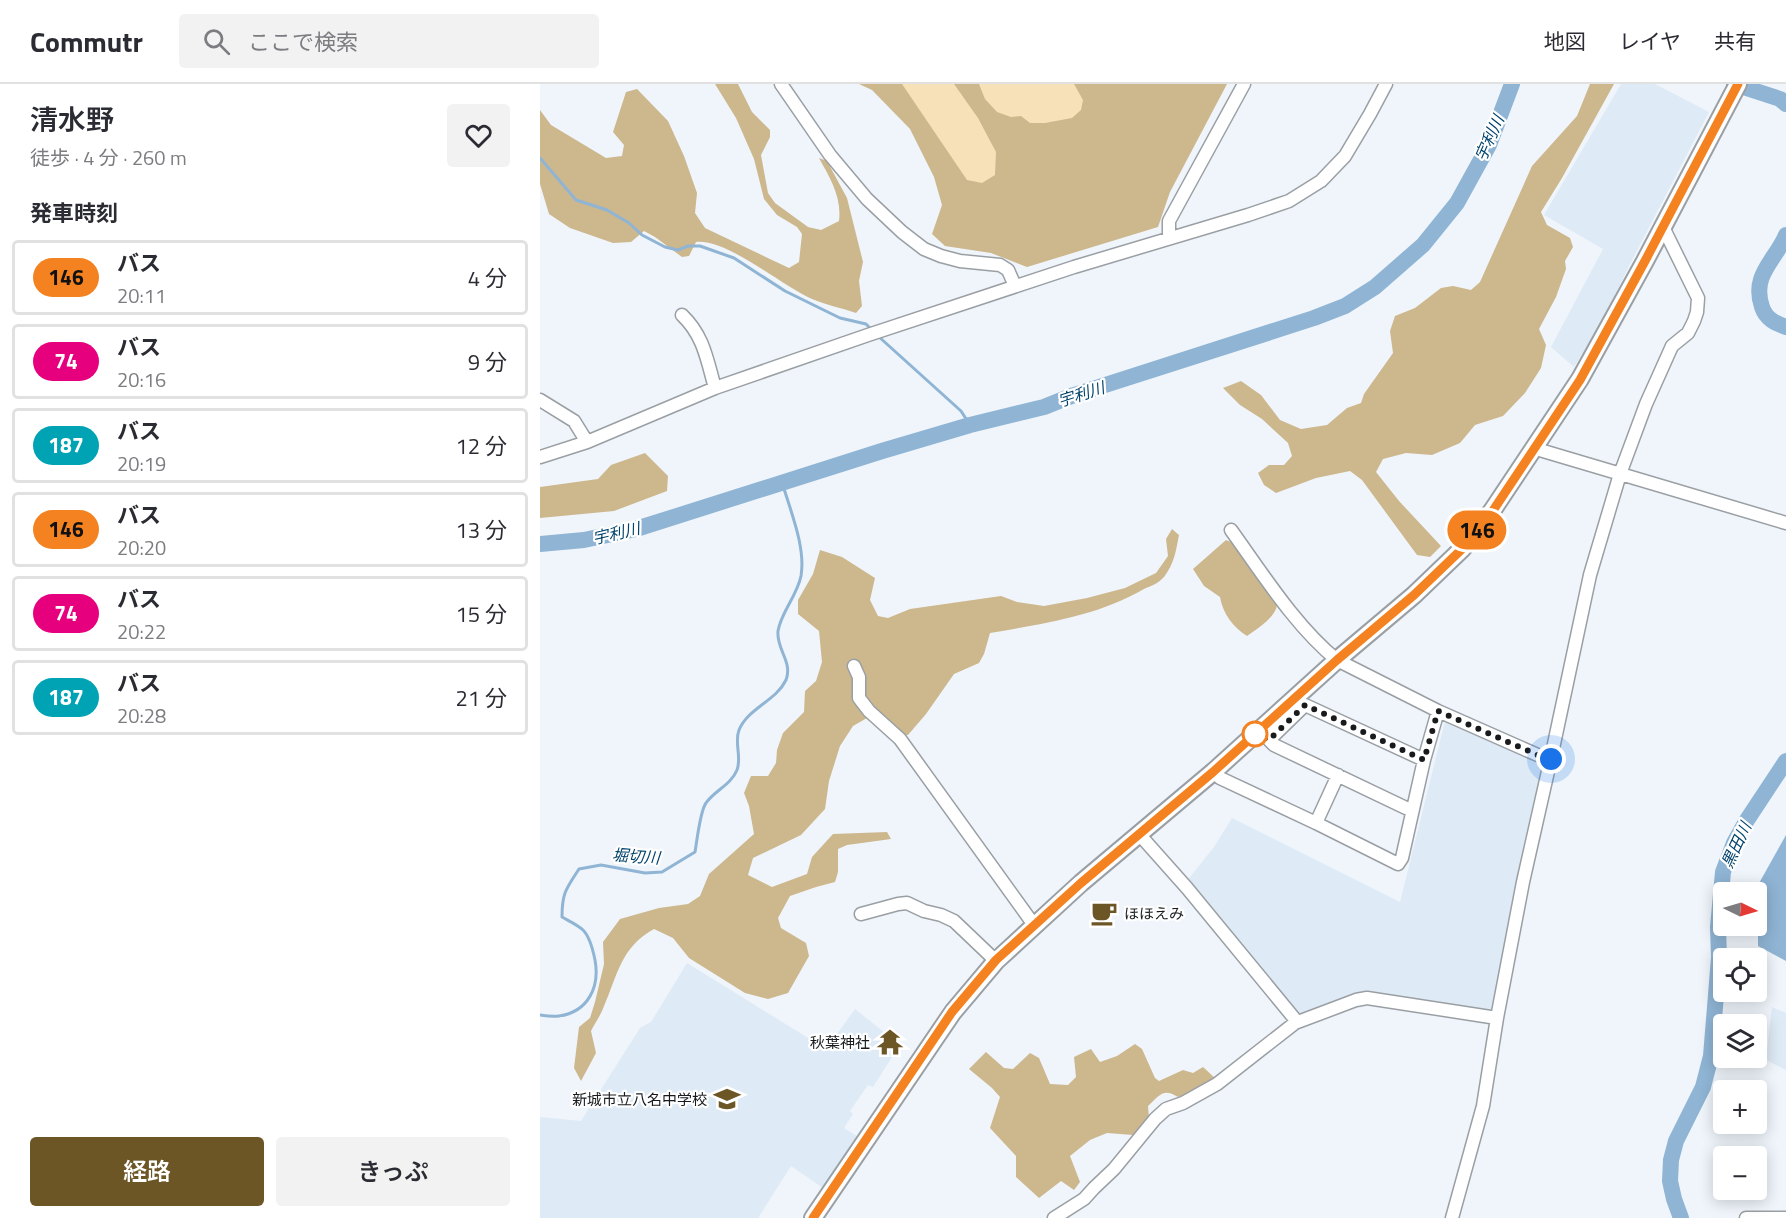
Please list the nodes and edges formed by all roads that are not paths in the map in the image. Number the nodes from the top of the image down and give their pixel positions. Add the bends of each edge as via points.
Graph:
1 (781, 84) edge
2 (1244, 84) edge
3 (1386, 84) edge
4 (1738, 84) edge
5 (1663, 227) junction
6 (1169, 238) junction
7 (1014, 286) junction
8 (682, 315) dead end
9 (715, 388) junction
10 (540, 400) edge
11 (587, 442) junction
12 (1533, 448) junction
13 (540, 458) edge
14 (1620, 474) junction
15 (1786, 523) edge
16 (1231, 530) dead end
17 (1337, 660) junction
18 (854, 666) dead end
19 (1438, 711) junction
20 (1551, 759) junction
21 (1424, 760) junction
22 (1213, 772) junction
23 (1338, 775) junction
24 (1412, 809) junction
25 (1316, 823) junction
26 (1139, 834) junction
27 (861, 914) dead end
28 (1034, 925) junction
29 (996, 960) junction
30 (1497, 1018) junction
31 (1295, 1023) junction
32 (813, 1218) edge
33 (1054, 1218) edge
34 (1452, 1218) edge
35 (1746, 1218) edge
36 (1786, 1218) edge

1 - 7 street via 830,155 867,199 902,232 941,256 1000,265 1008,270
2 - 6 street via 1170,221
3 - 6 street via 1345,156 1321,181 1288,201
4 - 5 highway
5 - 12 highway via 1580,380
5 - 14 street via 1698,298 1697,312 1688,333 1672,346
6 - 7 street
7 - 9 street
8 - 9 street via 697,332
9 - 11 street
10 - 11 street via 574,421
11 - 13 street
12 - 14 street
12 - 17 highway via 1492,512 1462,549
14 - 15 street
14 - 20 street via 1590,575
16 - 17 street via 1286,606
17 - 19 street
17 - 22 highway
18 - 28 street via 859,677 859,698 900,739
19 - 20 street
19 - 21 street
20 - 30 street via 1522,882
21 - 23 street via 1305,705 1269,740
21 - 24 street
22 - 25 street
22 - 26 highway
23 - 24 street
23 - 25 street
24 - 25 street via 1398,864
26 - 28 highway
26 - 31 street
27 - 29 street via 907,903 954,921
28 - 29 highway
29 - 32 highway via 952,1012
30 - 31 street via 1367,998
30 - 34 street via 1483,1106
31 - 33 street via 1217,1084 1166,1109 1114,1169
35 - 36 street

